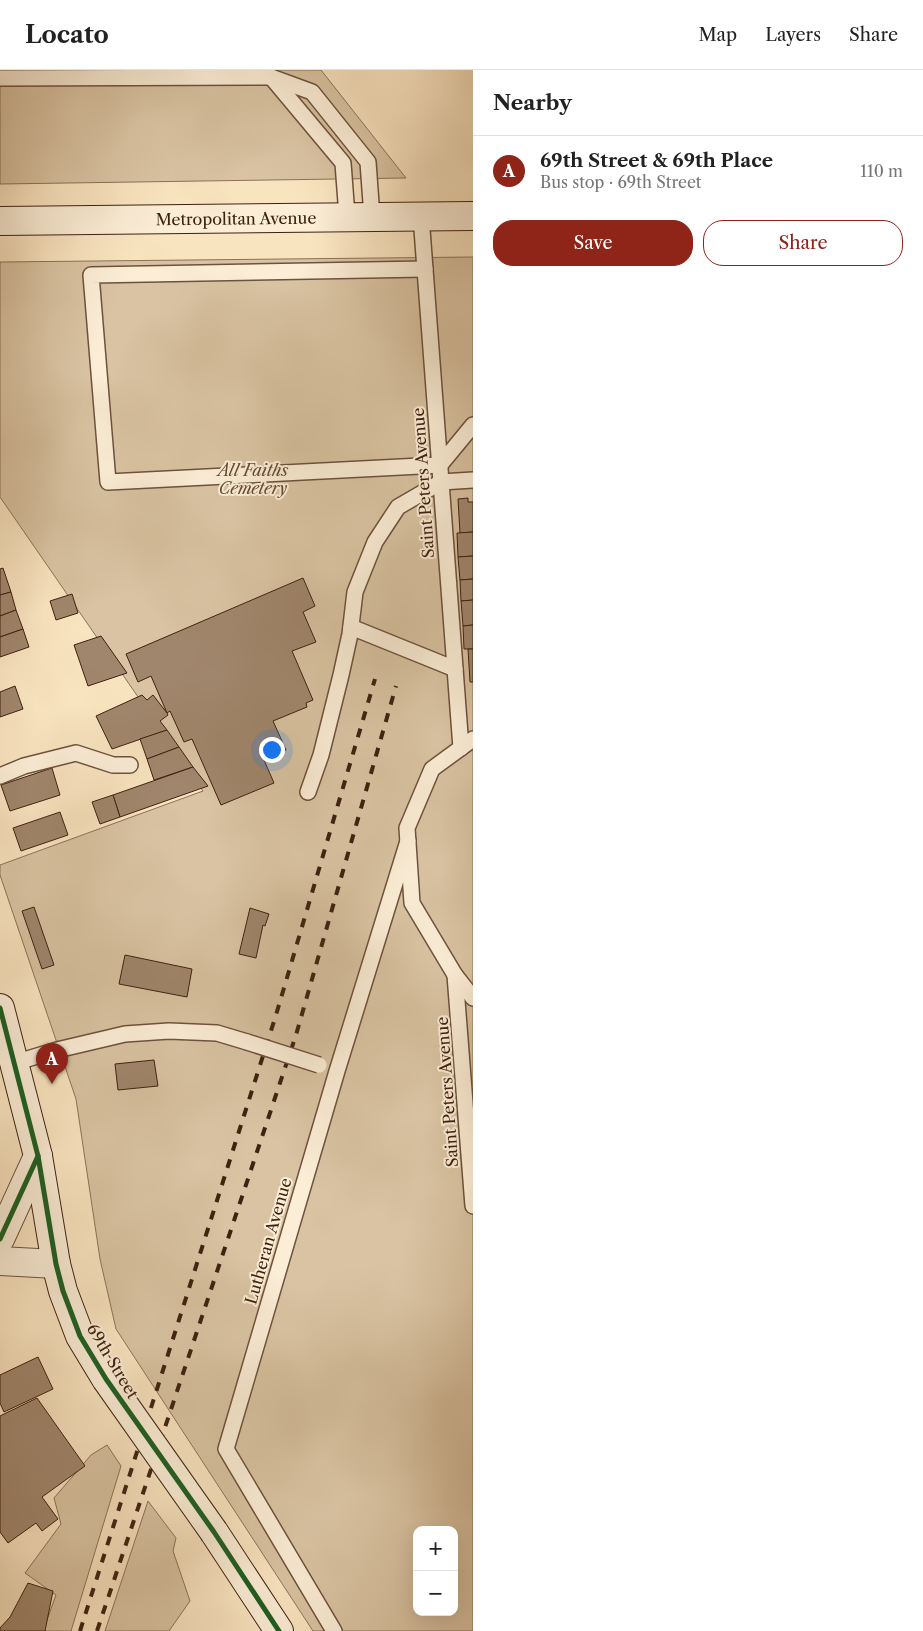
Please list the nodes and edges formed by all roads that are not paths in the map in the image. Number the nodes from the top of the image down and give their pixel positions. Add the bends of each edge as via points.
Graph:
1 (266, 74) edge
2 (0, 78) edge
3 (421, 216) junction
4 (473, 216) edge
5 (360, 217) junction
6 (0, 221) edge
7 (425, 269) junction
8 (473, 425) edge
9 (440, 466) junction
10 (473, 480) edge
11 (441, 482) junction
12 (351, 627) junction
13 (455, 669) junction
14 (467, 744) edge
15 (130, 765) dead end
16 (0, 776) edge
17 (308, 792) dead end
18 (408, 841) junction
19 (455, 975) junction
20 (473, 998) edge
21 (0, 1008) edge
22 (14, 1063) junction
23 (337, 1070) junction
24 (38, 1156) junction
25 (473, 1206) edge
26 (0, 1239) edge
27 (0, 1261) edge
28 (56, 1264) junction
29 (279, 1631) edge
30 (334, 1631) edge

1 - 2 lane
1 - 5 lane via 343,163
1 - 5 lane via 312,92 368,162
3 - 4 main road, Metropolitan Avenue
3 - 5 main road, Metropolitan Avenue
3 - 7 lane, Saint Peters Avenue
5 - 6 main road, Metropolitan Avenue
7 - 9 lane, Saint Peters Avenue
7 - 9 lane via 91,275 108,482
8 - 9 lane
9 - 11 lane, Saint Peters Avenue
10 - 11 lane
11 - 12 lane via 398,507 375,542 355,592
11 - 13 lane, Saint Peters Avenue
12 - 13 lane
12 - 17 lane
13 - 14 lane, Saint Peters Avenue
14 - 18 lane via 432,769 406,828
15 - 16 lane via 113,765 76,752
18 - 19 lane via 412,903
18 - 23 lane, Lutheran Avenue
19 - 20 lane
19 - 25 lane, Saint Peters Avenue
21 - 22 main road, 69th Street
22 - 23 lane, bridge via 125,1034 168,1030 217,1032
22 - 24 main road, 69th Street
23 - 30 lane, Lutheran Avenue via 226,1448
24 - 26 main road
24 - 28 main road, 69th Street
27 - 28 main road
28 - 29 main road, 69th Street, bridge via 80,1336 106,1379

